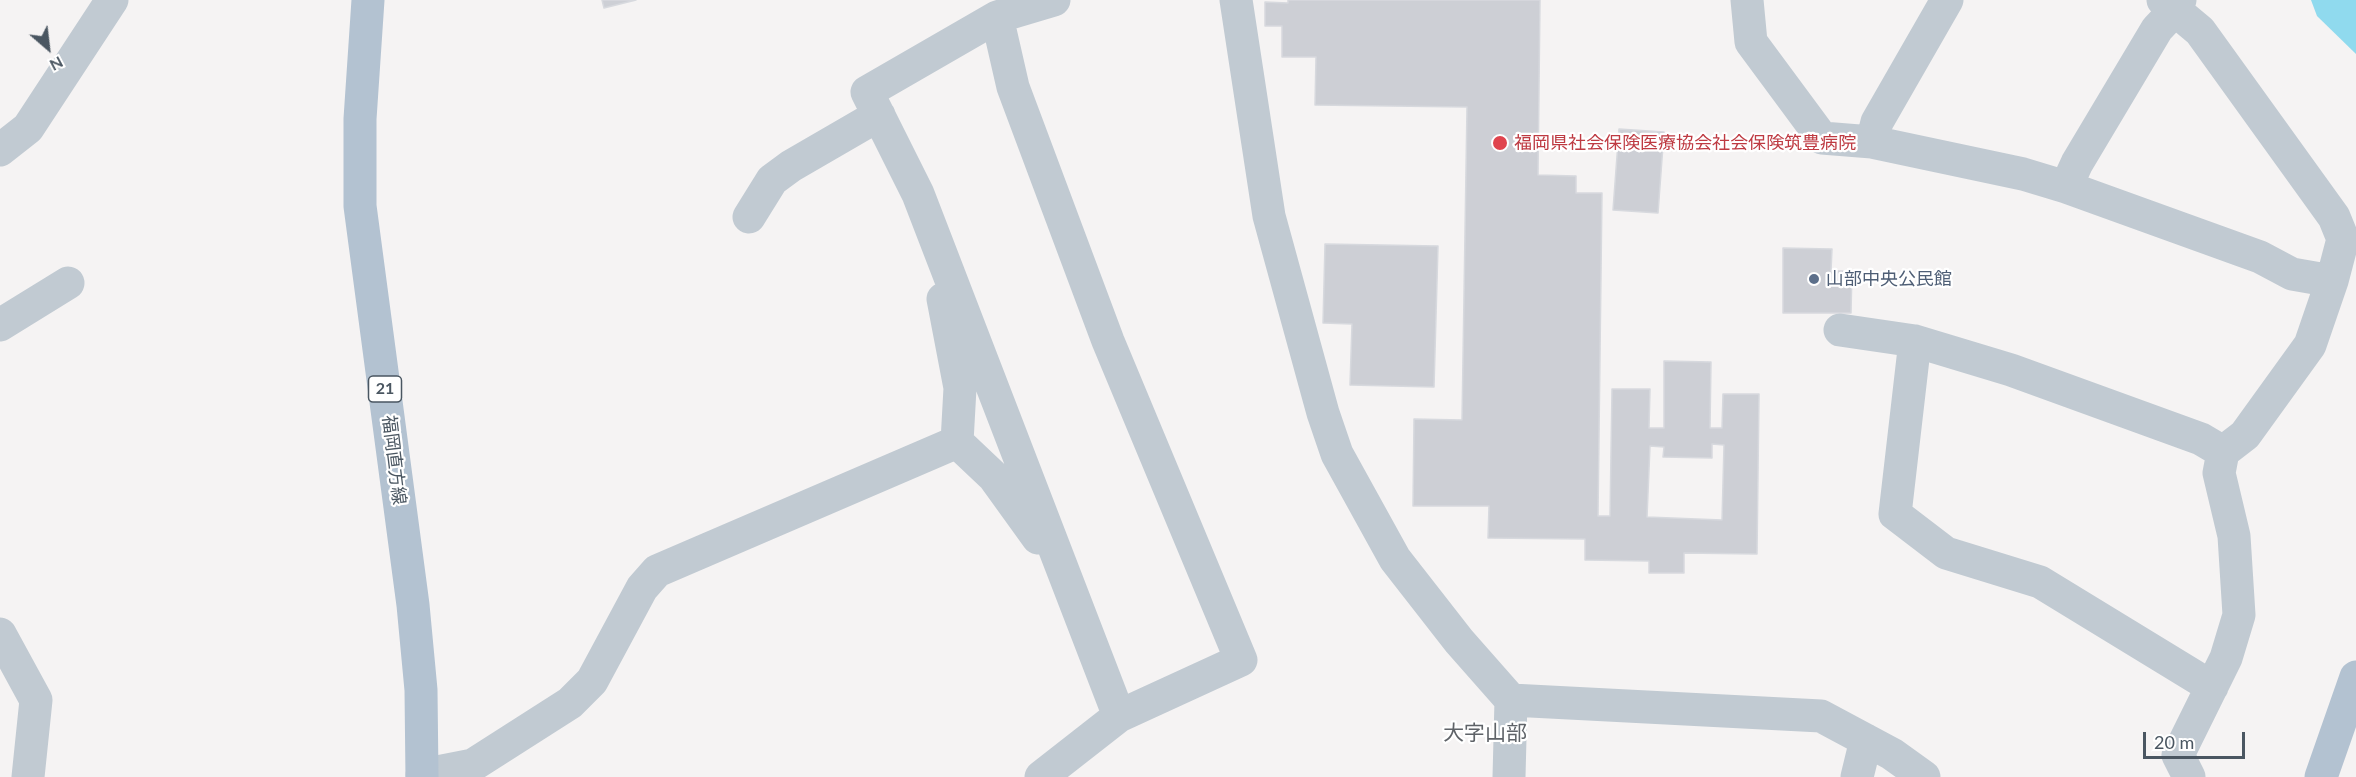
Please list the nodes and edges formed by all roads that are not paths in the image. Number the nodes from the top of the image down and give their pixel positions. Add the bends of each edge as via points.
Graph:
1 (112, 0) edge
2 (368, 0) edge
3 (1054, 0) edge
4 (1236, 0) edge
5 (1747, 0) edge
6 (1947, 0) edge
7 (2172, 3) edge
8 (997, 18) junction
9 (879, 115) junction
10 (1872, 142) junction
11 (0, 150) edge
12 (2066, 188) junction
13 (749, 217) dead end
14 (948, 271) junction
15 (2332, 281) junction
16 (68, 283) dead end
17 (0, 325) edge
18 (1840, 330) dead end
19 (1915, 341) junction
20 (957, 442) junction
21 (2223, 452) junction
22 (1074, 599) junction
23 (0, 634) edge
24 (2356, 677) edge
25 (2212, 687) junction
26 (1511, 700) junction
27 (1119, 716) junction
28 (1866, 740) junction
29 (422, 776) edge
30 (28, 777) edge
31 (1041, 777) edge
32 (1509, 777) edge
33 (1857, 777) edge
34 (1924, 777) edge
35 (2188, 777) edge
36 (2321, 777) edge

1 - 11 street via 28,128
2 - 29 main road, 福岡直方線 / 21 via 360,119 360,206 413,605 421,690
3 - 8 street
4 - 26 street via 1269,216 1337,454 1395,559
5 - 10 street via 1751,42 1822,138
6 - 10 street via 1877,122
7 - 12 street
7 - 15 street via 2200,31 2334,217 2343,239
8 - 9 street via 867,92
8 - 27 street via 1013,87 1108,341 1241,660
9 - 13 street via 790,165 772,180
9 - 14 street via 918,194
10 - 12 street via 2023,174
12 - 15 street via 2260,257 2292,274
14 - 20 street via 943,303 960,388
14 - 22 street
15 - 21 street via 2310,345 2245,435
16 - 17 street
18 - 19 street
19 - 21 street via 2011,370 2201,439
19 - 25 street via 1895,514 1946,553 2040,582
20 - 22 street via 994,477 1025,518
20 - 29 street via 657,571 642,588 592,681 570,703 472,765
21 - 25 street via 2219,473 2234,536 2239,615
22 - 27 street
23 - 30 street via 36,699
24 - 36 main road
25 - 35 street via 2178,755
26 - 28 street via 1821,716
26 - 32 street
27 - 31 street
28 - 33 street
28 - 34 street

